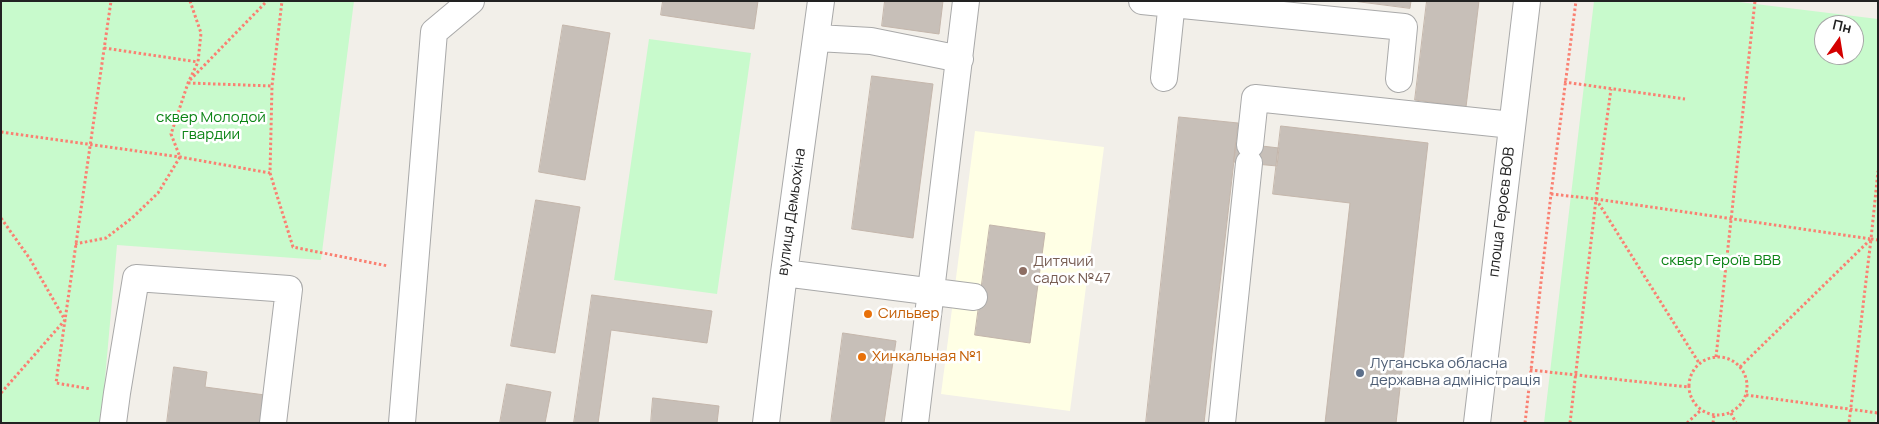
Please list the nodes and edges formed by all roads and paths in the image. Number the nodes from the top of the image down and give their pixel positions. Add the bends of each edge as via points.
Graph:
1 (111, 1) edge
2 (190, 1) edge
3 (268, 1) edge
4 (282, 1) edge
5 (471, 1) edge
6 (821, 1) edge
7 (966, 1) edge
8 (1142, 1) edge
9 (1528, 1) edge
10 (1576, 1) edge
11 (1755, 1) edge
12 (1172, 3) edge
13 (816, 38) junction
14 (104, 48) junction
15 (960, 59) junction
16 (198, 62) junction
17 (1164, 78) dead end
18 (1399, 79) dead end
19 (1564, 82) junction
20 (188, 83) junction
21 (272, 86) junction
22 (1611, 89) junction
23 (1685, 99) dead end
24 (1512, 125) junction
25 (1, 132) edge
26 (90, 146) junction
27 (180, 157) junction
28 (1878, 171) edge
29 (270, 172) junction
30 (1551, 194) junction
31 (1596, 199) junction
32 (1, 218) edge
33 (1870, 239) junction
34 (1878, 240) edge
35 (75, 244) junction
36 (394, 267) dead end
37 (784, 273) junction
38 (932, 293) junction
39 (974, 297) dead end
40 (65, 320) junction
41 (1716, 357) junction
42 (1699, 363) junction
43 (1740, 367) junction
44 (1530, 370) junction
45 (1576, 375) junction
46 (1689, 387) junction
47 (1, 393) edge
48 (117, 393) junction
49 (1746, 395) junction
50 (1850, 408) junction
51 (1701, 410) junction
52 (1731, 413) junction
53 (1878, 413) edge
54 (1714, 415) junction
55 (113, 423) edge
56 (273, 423) edge
57 (402, 423) edge
58 (766, 423) edge
59 (915, 423) edge
60 (1222, 423) edge
61 (1477, 423) edge
62 (1525, 423) edge
63 (1570, 423) edge
64 (1687, 423) edge
65 (1713, 423) edge
66 (1736, 423) edge
67 (1849, 423) edge

1 - 14 path
2 - 16 path via 201,33
3 - 20 path
4 - 21 path
5 - 57 street via 434,32
6 - 13 street, вулиця Демьохіна
7 - 15 street
8 - 12 street
9 - 24 street, площа Героєв ВОВ
10 - 19 path
11 - 41 path
12 - 17 street
12 - 18 street via 1404,28
13 - 15 street via 871,41
13 - 37 street, вулиця Демьохіна
14 - 16 path
14 - 26 path
15 - 38 street
16 - 20 path
19 - 22 path
19 - 30 path
20 - 21 path
20 - 27 path via 171,134
21 - 29 path
22 - 23 path
22 - 31 path
24 - 60 street via 1255,98
24 - 61 street, площа Героєв ВОВ
25 - 26 path
26 - 27 path
26 - 35 path
27 - 29 path
27 - 35 path via 158,193 132,218 106,238
28 - 33 path
29 - 36 path via 293,247
30 - 31 path
30 - 44 path
31 - 33 path
31 - 42 path
31 - 45 path
32 - 40 path via 30,259
33 - 34 path
33 - 43 path
33 - 50 path
35 - 40 path
37 - 38 street
37 - 58 street, вулиця Демьохіна
38 - 39 street
38 - 59 street
40 - 47 path
40 - 48 path via 56,383
41 - 42 path
41 - 43 path via 1726,358
42 - 46 path via 1690,377
43 - 49 path via 1746,376
44 - 45 path
44 - 62 path
45 - 46 path
45 - 63 path
46 - 51 path via 1694,403
48 - 55 street
48 - 56 street via 136,278 289,289
49 - 50 path
49 - 52 path via 1742,404
50 - 53 path
50 - 67 path
51 - 54 path
51 - 64 path
52 - 54 path
52 - 66 path
54 - 65 path

